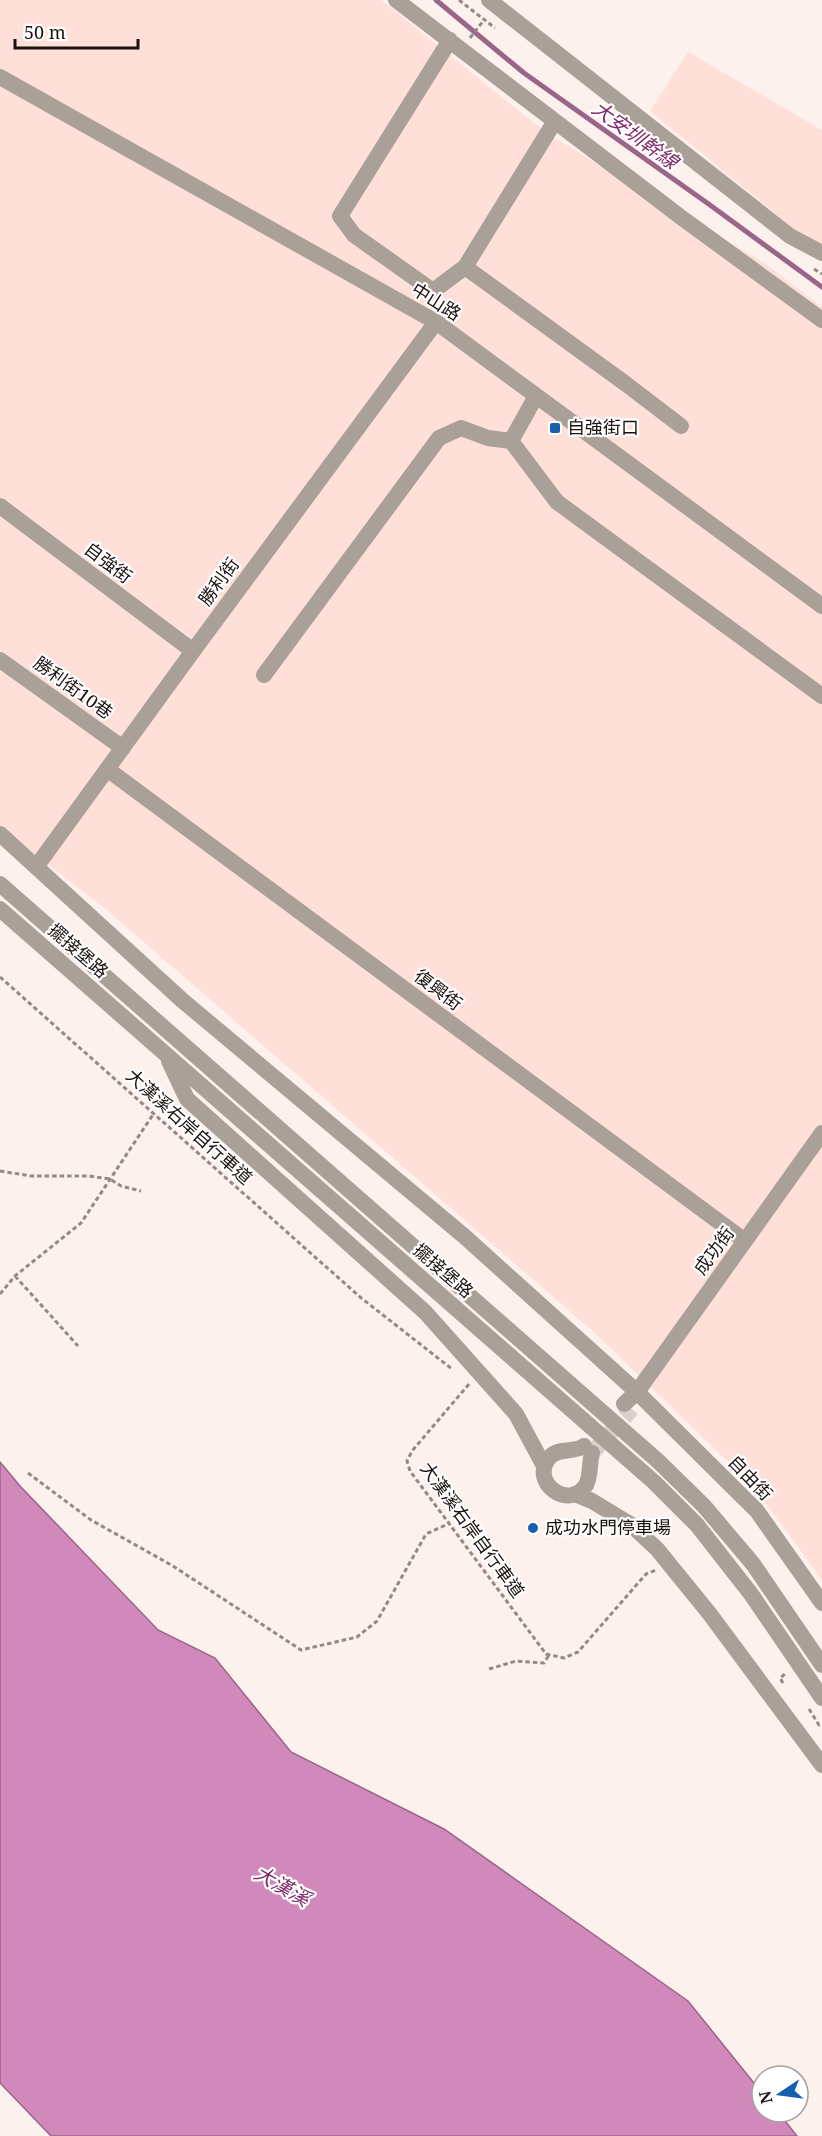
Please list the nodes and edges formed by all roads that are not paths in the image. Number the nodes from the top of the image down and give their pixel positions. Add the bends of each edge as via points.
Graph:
1 (396, 0) edge
2 (489, 0) edge
3 (450, 40) junction
4 (0, 77) edge
5 (555, 121) junction
6 (822, 253) edge
7 (465, 267) junction
8 (822, 320) edge
9 (436, 322) junction
10 (536, 396) junction
11 (681, 426) dead end
12 (511, 441) junction
13 (0, 506) edge
14 (822, 606) edge
15 (193, 651) junction
16 (0, 660) edge
17 (264, 675) dead end
18 (822, 696) edge
19 (123, 748) junction
20 (107, 769) junction
21 (0, 834) edge
22 (36, 867) junction
23 (0, 884) edge
24 (0, 909) edge
25 (167, 1054) junction
26 (822, 1134) edge
27 (745, 1241) junction
28 (637, 1392) junction
29 (628, 1406) tunnel mouth
30 (544, 1466) junction
31 (575, 1494) junction
32 (822, 1603) edge
33 (822, 1665) edge
34 (822, 1698) edge
35 (822, 1766) edge

1 - 3 street
2 - 6 street via 790,236
3 - 5 street
3 - 7 street via 340,216 354,235 433,291
4 - 9 street, 中山路
5 - 7 street
5 - 8 street
7 - 11 street
9 - 10 street, 中山路
9 - 15 street, 勝利街
10 - 12 street
10 - 14 street, 中山路
12 - 17 street via 461,428 439,438
12 - 18 street via 557,502
13 - 15 street, 自強街
15 - 19 street, 勝利街
16 - 19 street, 勝利街10巷
19 - 20 street, 勝利街
20 - 22 street, 勝利街
20 - 27 street, 復興街
21 - 22 street, 自由街
22 - 28 street, 自由街 via 183,1002 464,1236
23 - 33 street, 擺接堡路 via 658,1461 704,1506 753,1564
24 - 25 street, 擺接堡路
25 - 30 street via 187,1099 424,1312 516,1414
25 - 34 street, 擺接堡路 via 654,1482 697,1526 751,1594
26 - 27 street, 成功街
27 - 28 street, 成功街
28 - 29 street, 成功街
28 - 32 street, 自由街 via 757,1511
30 - 31 street via 544,1479 551,1490 562,1496
30 - 31 street via 561,1450 588,1449 589,1478
31 - 35 street via 630,1524 657,1549

